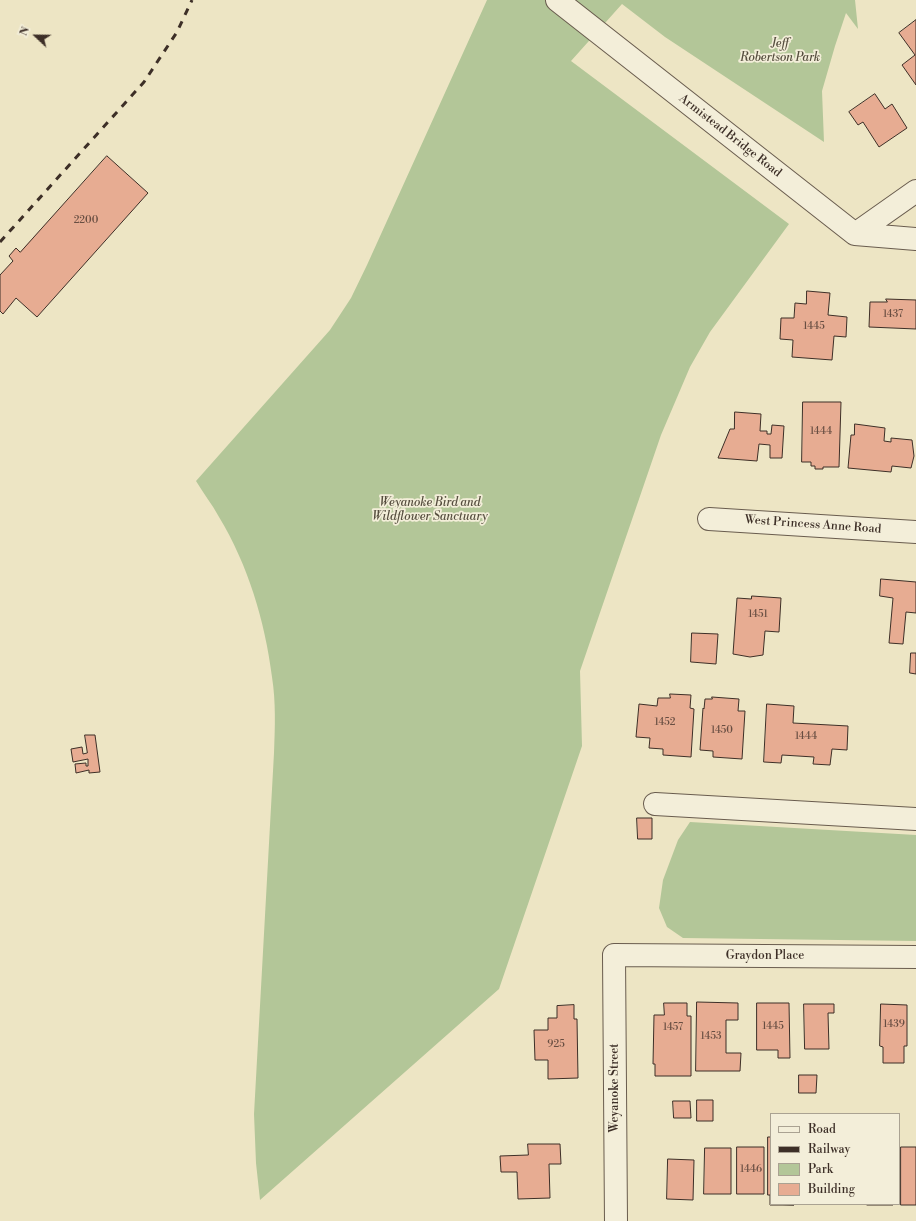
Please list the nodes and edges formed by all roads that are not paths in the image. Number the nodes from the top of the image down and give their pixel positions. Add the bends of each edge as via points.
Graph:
1 (557, 0) edge
2 (916, 191) edge
3 (855, 234) junction
4 (916, 239) edge
5 (709, 518) dead end
6 (916, 532) edge
7 (655, 804) dead end
8 (916, 819) edge
9 (614, 955) joint
10 (916, 957) edge
11 (616, 1221) edge

1 - 3 street, Armistead Bridge Road
2 - 3 street
3 - 4 street
5 - 6 street, West Princess Anne Road
7 - 8 street
9 - 10 street, Graydon Place
9 - 11 street, Weyanoke Street

